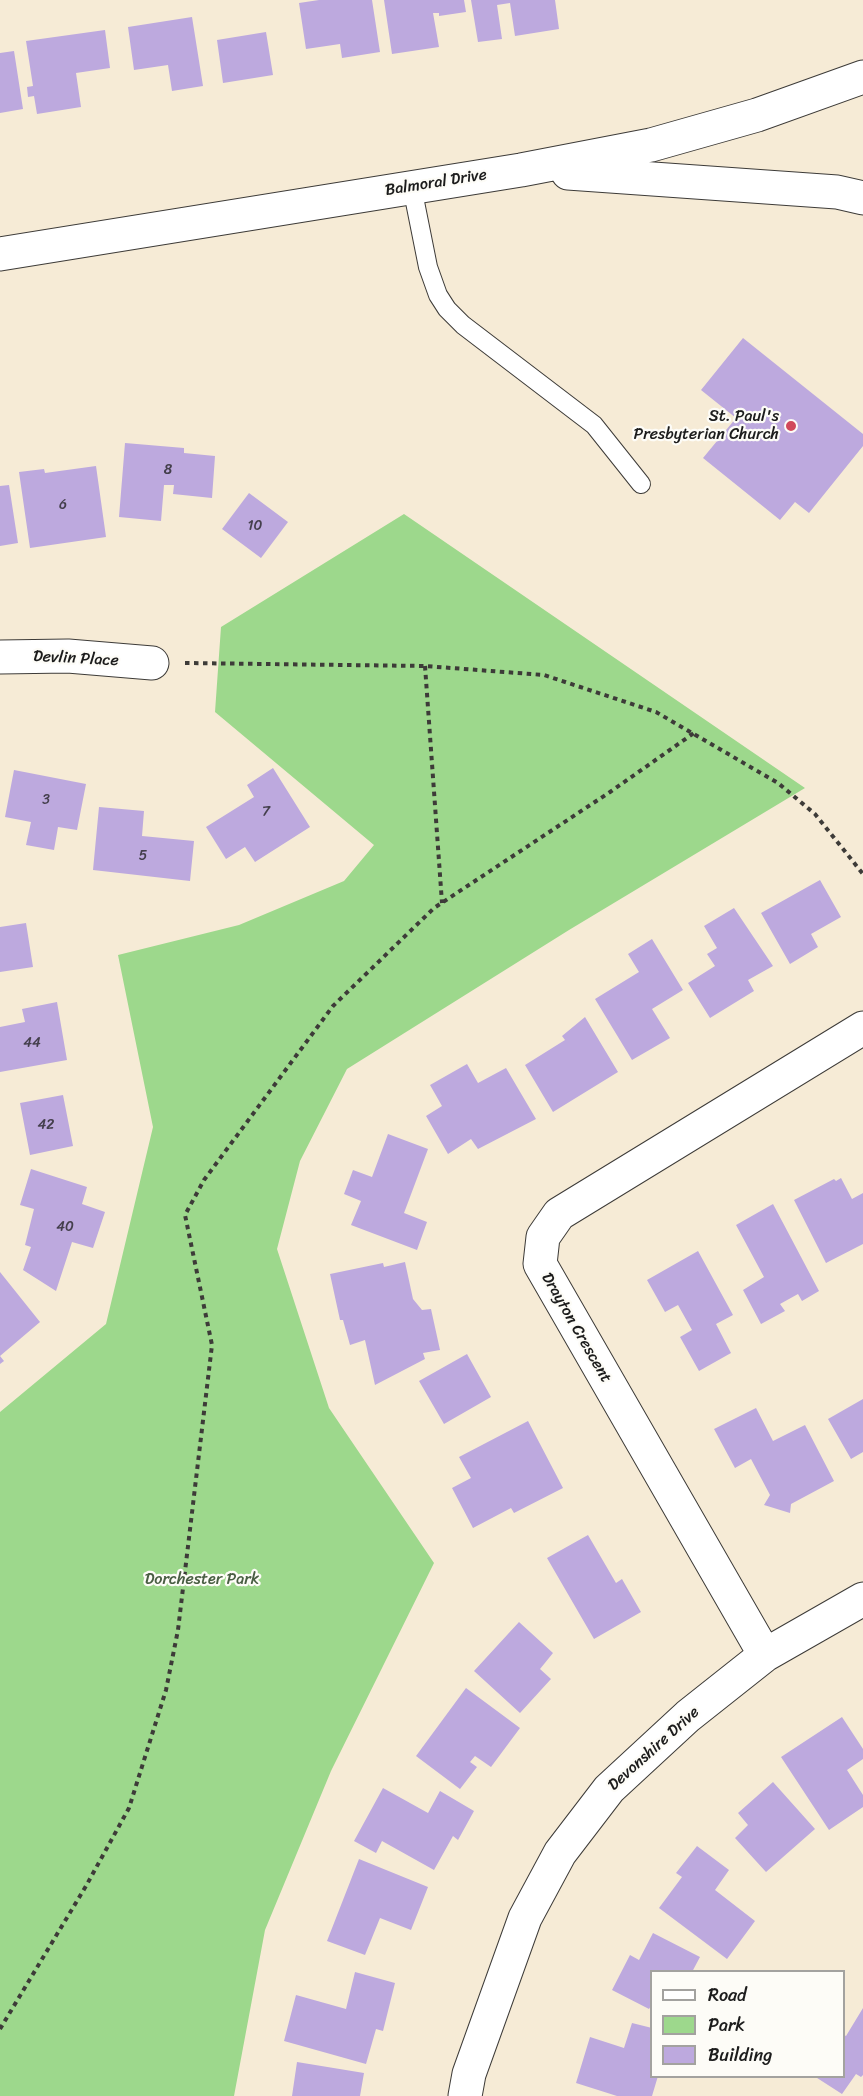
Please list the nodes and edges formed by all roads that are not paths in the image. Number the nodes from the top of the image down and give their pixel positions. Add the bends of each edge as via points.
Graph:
1 (863, 77) edge
2 (521, 170) junction
3 (411, 187) junction
4 (863, 198) edge
5 (0, 254) edge
6 (641, 484) dead end
7 (0, 657) edge
8 (152, 663) road end
9 (863, 1028) edge
10 (863, 1599) edge
11 (765, 1656) junction
12 (465, 2096) edge

1 - 2 street, Balmoral Drive via 757,115 651,145
2 - 3 street, Balmoral Drive
2 - 4 street via 837,192
3 - 5 street, Balmoral Drive
3 - 6 lane via 428,267 447,309 594,425
7 - 8 street, Devlin Place via 68,656
9 - 11 street, Drayton Crescent via 559,1214 543,1237 540,1264
10 - 11 street, Devonshire Drive
11 - 12 street, Devonshire Drive via 688,1716 609,1789 560,1853 525,1918 469,2074

